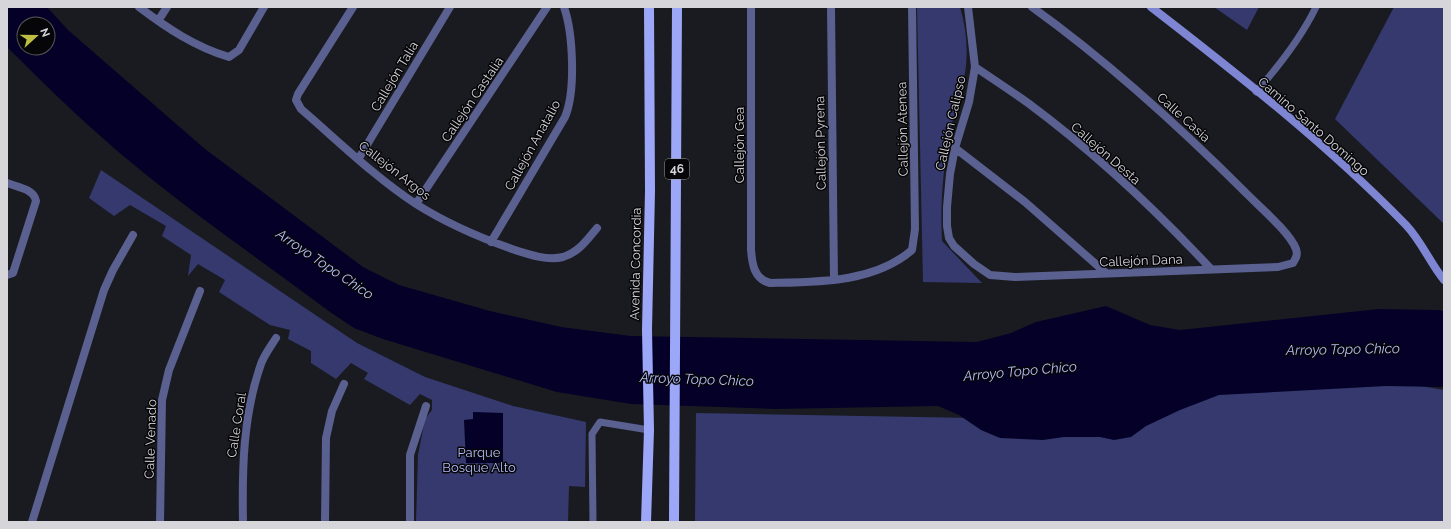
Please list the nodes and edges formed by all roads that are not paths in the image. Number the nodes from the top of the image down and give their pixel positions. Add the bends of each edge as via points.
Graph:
1 (139, 7) edge
2 (166, 7) edge
3 (264, 7) edge
4 (353, 7) edge
5 (450, 7) edge
6 (547, 7) edge
7 (564, 7) edge
8 (650, 7) edge
9 (677, 7) edge
10 (751, 7) edge
11 (831, 7) edge
12 (912, 7) edge
13 (968, 7) edge
14 (1032, 7) edge
15 (1151, 7) edge
16 (1316, 7) edge
17 (158, 21) junction
18 (975, 67) junction
19 (1256, 92) junction
20 (955, 148) junction
21 (358, 158) junction
22 (7, 183) edge
23 (416, 204) junction
24 (596, 228) dead end
25 (133, 235) dead end
26 (491, 242) junction
27 (1293, 263) joint
28 (1211, 269) junction
29 (1106, 273) junction
30 (7, 275) edge
31 (990, 275) joint
32 (834, 280) junction
33 (1444, 280) edge
34 (200, 292) dead end
35 (276, 338) dead end
36 (344, 384) dead end
37 (426, 406) dead end
38 (649, 430) junction
39 (32, 522) edge
40 (160, 522) edge
41 (243, 522) edge
42 (326, 522) edge
43 (410, 522) edge
44 (593, 522) edge
45 (646, 522) edge
46 (674, 522) edge

1 - 17 street
2 - 17 street
3 - 17 street via 239,50 229,57 207,50
4 - 21 street, Callejón Argos via 296,100 301,108
5 - 21 street, Callejón Talía
6 - 23 street, Callejón Castalia
7 - 26 street, Callejón Anatalio via 568,17 572,64 571,101 563,121
8 - 38 main road, Avenida Concordia / 46 via 647,330
9 - 46 main road, 46
10 - 32 street, Callejón Gea via 752,264 762,281
11 - 32 street, Callejón Pyrena
12 - 32 street, Callejón Atenea via 916,229 912,250 887,266 859,276
13 - 18 street, Callejón Calipso
14 - 27 street, Calle Casia via 1124,80 1189,136 1292,242 1297,256
15 - 19 street, Camino Santo Domingo
16 - 19 lane via 1309,22 1278,66
18 - 20 street, Callejón Calipso via 969,102
18 - 28 street, Callejón Desta via 1028,103 1078,142 1156,212
19 - 33 street, Camino Santo Domingo via 1314,139 1407,226
20 - 29 street via 1025,202
20 - 31 street, Callejón Calipso via 947,207 949,238 963,255
21 - 23 street, Callejón Argos
22 - 30 street via 31,192 36,201 13,273
23 - 26 street, Callejón Argos
24 - 26 street, Callejón Argos via 577,251 562,257 546,258
25 - 39 street via 104,290
27 - 28 street, Callejón Dana via 1278,267
28 - 29 street, Callejón Dana
29 - 31 street, Callejón Dana via 1015,277
34 - 40 street, Calle Venado via 169,370 162,400
35 - 41 street, Calle Coral via 261,363 249,409 242,465
36 - 42 street via 332,411 326,438
37 - 43 street via 410,455
38 - 44 lane via 600,422 592,434
38 - 45 main road, Avenida Concordia / 46

